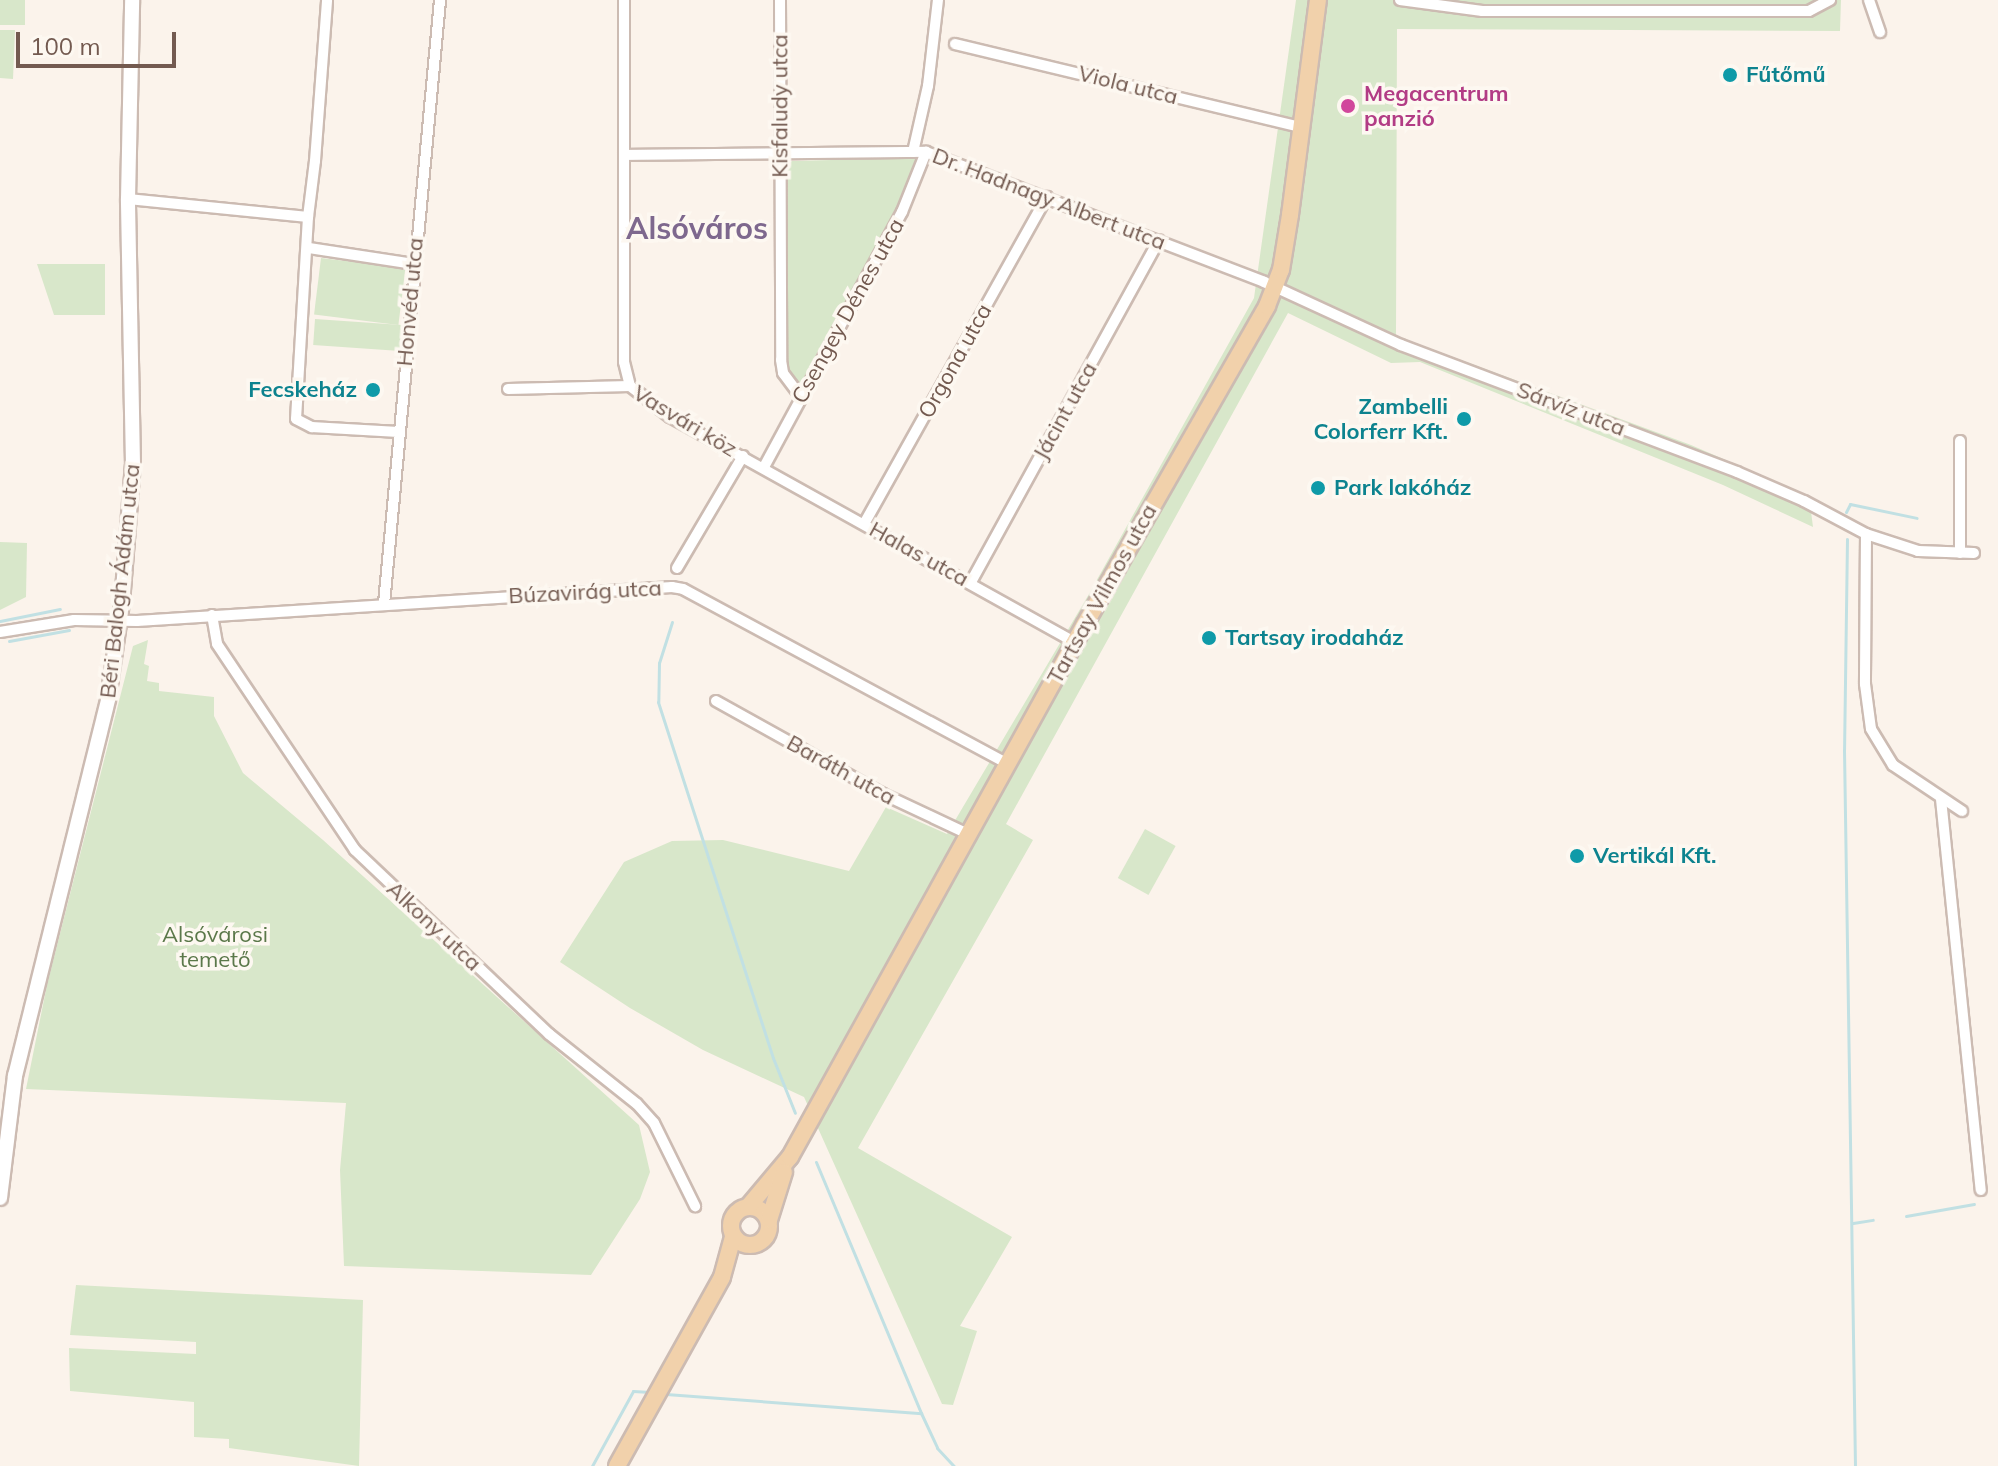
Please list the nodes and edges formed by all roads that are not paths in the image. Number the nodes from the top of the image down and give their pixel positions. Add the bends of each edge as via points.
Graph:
1 (132, 0) edge
2 (327, 0) edge
3 (440, 0) edge
4 (624, 0) edge
5 (780, 0) edge
6 (938, 0) edge
7 (1318, 0) edge
8 (1400, 0) edge
9 (1830, 0) edge
10 (1869, 0) edge
11 (1880, 32) dead end
12 (955, 44) dead end
13 (1301, 127) junction
14 (913, 152) junction
15 (926, 152) junction
16 (624, 155) junction
17 (780, 155) junction
18 (1047, 197) junction
19 (128, 199) junction
20 (308, 217) junction
21 (1159, 240) junction
22 (309, 248) junction
23 (414, 264) junction
24 (1275, 287) junction
25 (630, 386) junction
26 (508, 389) dead end
27 (801, 397) junction
28 (398, 432) junction
29 (1960, 441) dead end
30 (743, 456) junction
31 (764, 467) junction
32 (864, 524) junction
33 (1866, 534) junction
34 (1960, 553) junction
35 (1974, 553) dead end
36 (677, 568) dead end
37 (971, 582) junction
38 (384, 604) junction
39 (212, 615) junction
40 (120, 620) junction
41 (0, 632) edge
42 (1075, 642) junction
43 (716, 701) dead end
44 (1008, 764) junction
45 (1941, 799) junction
46 (1962, 811) dead end
47 (968, 834) junction
48 (790, 1157) junction
49 (1981, 1190) dead end
50 (0, 1198) edge
51 (695, 1206) dead end
52 (748, 1207) junction
53 (769, 1220) junction
54 (733, 1237) junction
55 (755, 1245) junction
56 (722, 1277) junction
57 (617, 1466) edge

1 - 19 street, Béri Balogh Ádám utca
2 - 20 street
3 - 23 street, Honvéd utca
4 - 16 street
5 - 17 street, Kisfaludy utca
6 - 14 street via 928,86
7 - 13 main road, Tartsay Vilmos utca
8 - 9 street via 1482,11 1809,11
10 - 11 street
12 - 13 street, Viola utca
13 - 24 main road, Tartsay Vilmos utca
14 - 15 street, Dr. Hadnagy Albert utca
14 - 17 street, Dr. Hadnagy Albert utca
15 - 18 street, Dr. Hadnagy Albert utca
15 - 27 street, Csengey Dénes utca via 902,212
16 - 17 street, Dr. Hadnagy Albert utca
16 - 25 street via 624,362
17 - 27 street, Kisfaludy utca via 781,360 783,373
18 - 21 street, Dr. Hadnagy Albert utca
18 - 32 street, Orgona utca
19 - 20 street
19 - 40 street, Béri Balogh Ádám utca via 133,464
20 - 22 street
21 - 24 street, Dr. Hadnagy Albert utca
21 - 37 street, Jácint utca
22 - 23 street
22 - 28 street via 296,419 312,427
23 - 28 street, Honvéd utca
24 - 33 street, Sárvíz utca via 1401,345 1737,472
24 - 42 main road, Tartsay Vilmos utca
25 - 26 street, Vasvári köz
25 - 30 street, Vasvári köz via 670,417
27 - 31 street, Csengey Dénes utca
28 - 38 street, Honvéd utca
29 - 34 street
30 - 31 street, Vasvári köz
30 - 36 street
31 - 32 street, Halas utca
32 - 37 street, Halas utca
33 - 34 street, Sárvíz utca via 1918,551
33 - 45 street via 1865,684 1871,729 1893,765
34 - 35 street, Sárvíz utca
37 - 42 street, Halas utca
38 - 39 street, Búzavirág utca
38 - 44 street, Búzavirág utca via 683,589
39 - 40 street, Búzavirág utca
39 - 51 street, Alkony utca via 217,644 355,850 549,1034 637,1104 654,1123
40 - 41 street, Búzavirág utca via 51,621
40 - 50 street, Béri Balogh Ádám utca via 108,699 15,1076
42 - 44 main road, Tartsay Vilmos utca
43 - 47 street, Baráth utca via 883,794
44 - 47 main road, Tartsay Vilmos utca
45 - 46 street
45 - 49 street
47 - 48 main road, Tartsay Vilmos utca
48 - 52 main road
48 - 53 main road
52 - 53 main road
52 - 54 main road via 732,1219
53 - 55 main road via 768,1233
54 - 55 main road
54 - 56 main road
55 - 56 main road
56 - 57 main road

